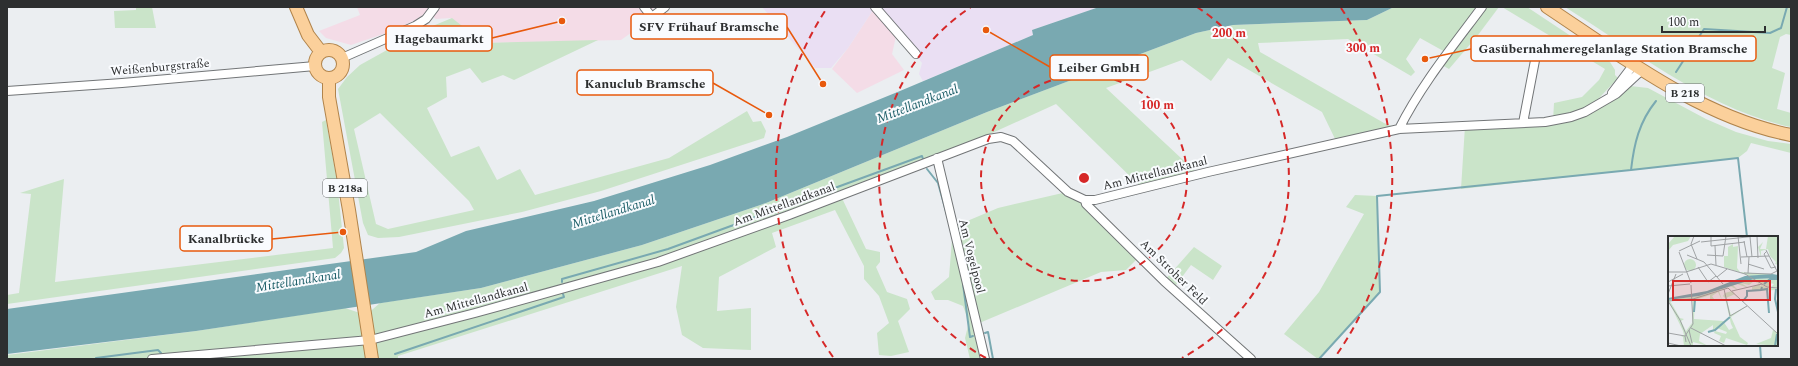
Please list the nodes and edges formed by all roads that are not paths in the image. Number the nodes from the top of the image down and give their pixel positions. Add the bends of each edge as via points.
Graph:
1 (296, 7) edge
2 (435, 7) edge
3 (644, 7) edge
4 (665, 7) edge
5 (876, 7) edge
6 (1482, 7) edge
7 (1547, 7) edge
8 (1537, 50) dead end
9 (321, 52) junction
10 (916, 54) dead end
11 (342, 58) junction
12 (315, 66) junction
13 (1638, 66) junction
14 (329, 78) junction
15 (7, 91) edge
16 (1523, 123) junction
17 (1399, 129) junction
18 (1791, 135) edge
19 (937, 158) junction
20 (1085, 200) junction
21 (370, 340) junction
22 (152, 359) edge
23 (372, 359) edge
24 (985, 359) edge
25 (1251, 359) edge

1 - 9 main road via 308,35
2 - 11 street via 426,19 415,26
3 - 4 street via 652,17
5 - 10 street
6 - 17 street via 1447,53
7 - 13 main road, B 218
8 - 16 street
9 - 11 main road via 334,50
9 - 12 main road via 317,56
11 - 14 main road via 344,65 340,74
12 - 14 main road via 318,73
12 - 15 street, Weißenburgstraße
13 - 16 street, Am Mittellandkanal via 1606,101 1585,112 1545,122
13 - 18 main road, B 218 via 1736,120
14 - 21 main road, B 218a via 329,97
16 - 17 street, Am Mittellandkanal
17 - 20 street, Am Mittellandkanal via 1095,200
19 - 20 street, Am Mittellandkanal via 988,138 1001,137 1013,141 1024,149 1068,192
19 - 21 street, Am Mittellandkanal via 658,262
19 - 24 street, Am Vogelpool
20 - 25 street, Am Stroher Feld via 1086,204 1164,281
21 - 22 street, Am Mittellandkanal
21 - 23 main road, B 218a

